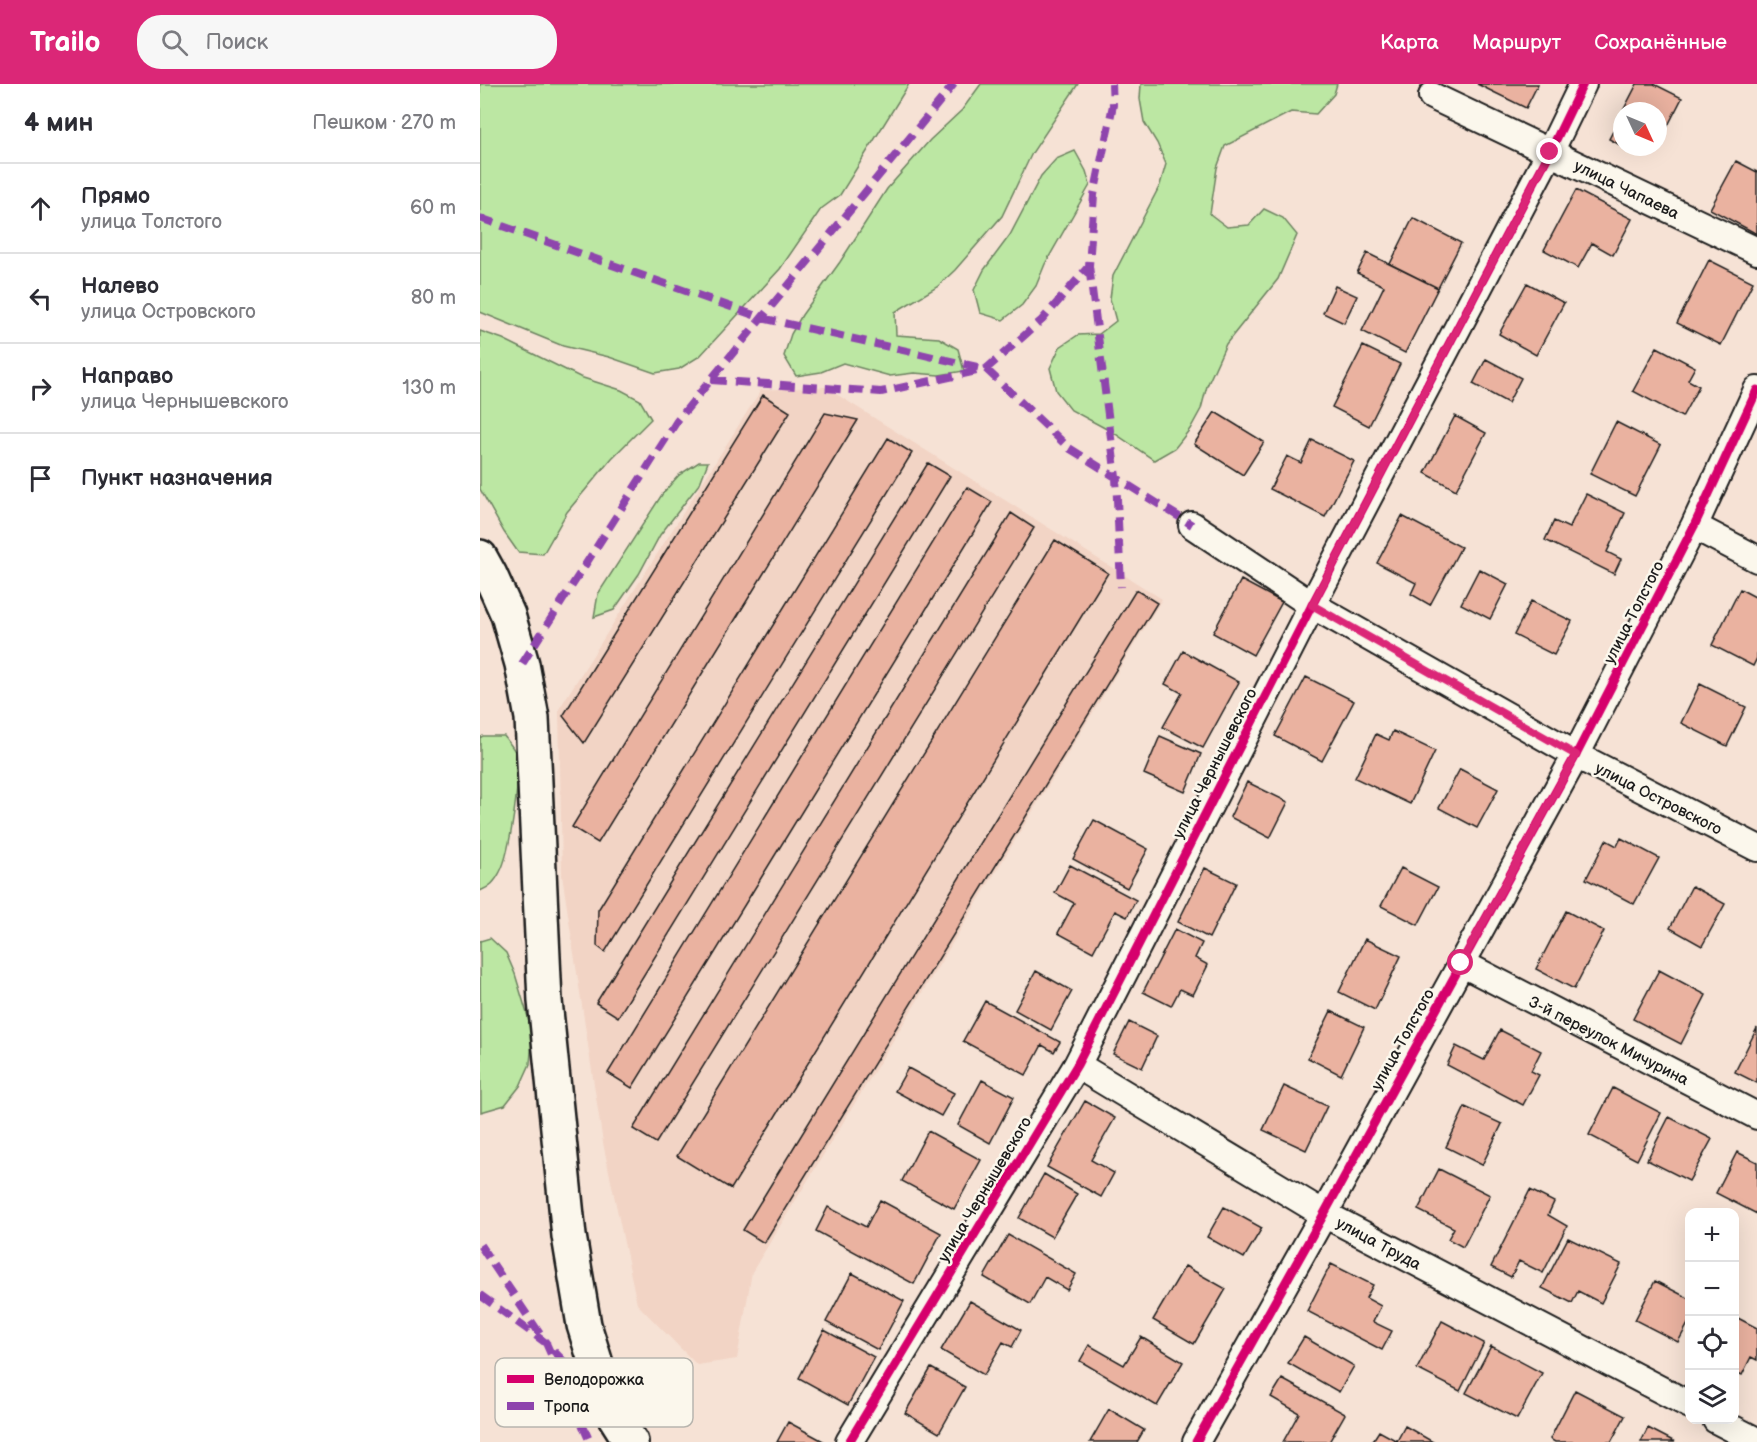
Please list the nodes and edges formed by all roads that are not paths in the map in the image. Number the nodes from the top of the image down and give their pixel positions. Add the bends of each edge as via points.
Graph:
1 (1583, 84) edge
2 (1432, 96) dead end
3 (1550, 152) junction
4 (1757, 251) edge
5 (1757, 390) edge
6 (1192, 525) dead end
7 (1694, 526) junction
8 (480, 557) edge
9 (1757, 559) edge
10 (1312, 605) junction
11 (1576, 755) junction
12 (1757, 849) edge
13 (1461, 963) junction
14 (1077, 1065) junction
15 (1757, 1116) edge
16 (1324, 1214) junction
17 (594, 1358) edge
18 (1685, 1403) edge
19 (1725, 1424) edge
20 (621, 1427) edge
21 (1757, 1441) edge
22 (631, 1442) edge
23 (849, 1442) edge
24 (1196, 1442) edge

1 - 3 street, улица Чернышевского
2 - 3 street, улица Чапаева
3 - 4 street, улица Чапаева
3 - 10 street, улица Чернышевского
5 - 7 street, улица Толстого
6 - 10 street, улица Островского
7 - 9 street
7 - 11 street, улица Толстого
8 - 17 street via 508,615 532,718 546,1001 568,1236
10 - 11 street, улица Островского
10 - 14 street, улица Чернышевского
11 - 12 street, улица Островского
11 - 13 street, улица Толстого
13 - 15 street, 3-й переулок Мичурина
13 - 16 street, улица Толстого
14 - 16 street, улица Труда
14 - 23 street, улица Чернышевского
16 - 18 street, улица Труда
16 - 24 street, улица Толстого
19 - 21 street
20 - 22 street

